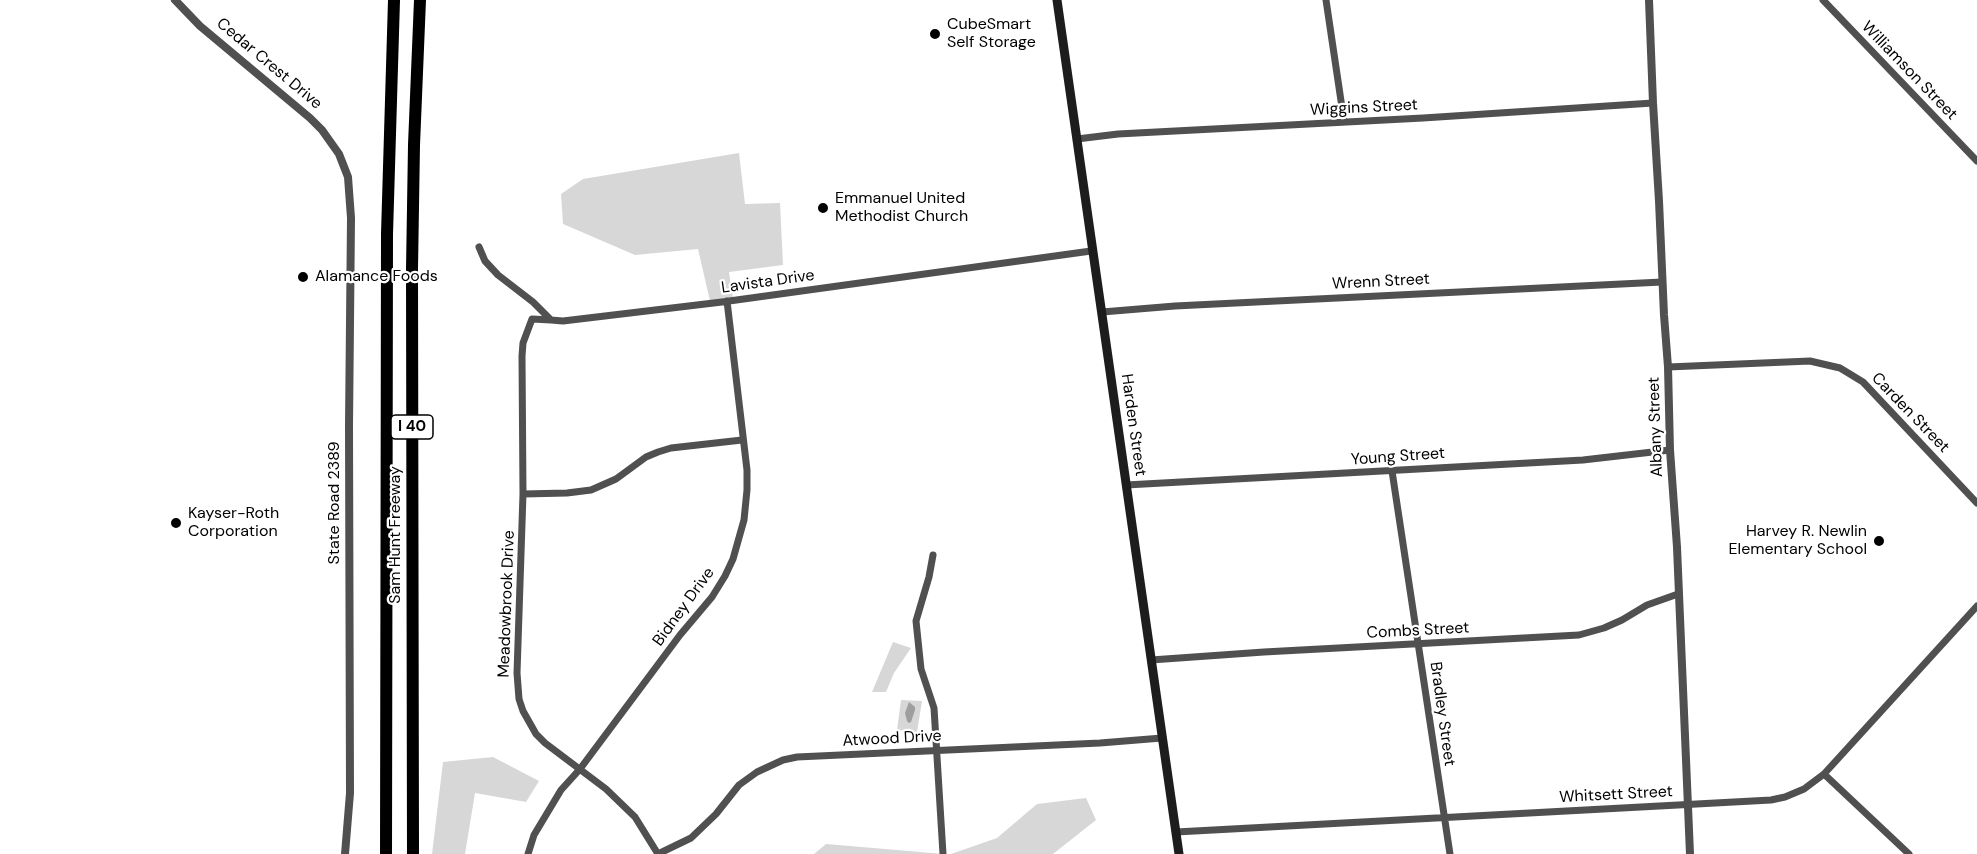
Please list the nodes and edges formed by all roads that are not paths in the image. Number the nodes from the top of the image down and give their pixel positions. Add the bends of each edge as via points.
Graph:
1 (175, 0) edge
2 (389, 0) edge
3 (394, 0) edge
4 (420, 0) edge
5 (1056, 0) edge
6 (1326, 0) edge
7 (1649, 0) edge
8 (1822, 0) edge
9 (390, 91) junction
10 (1653, 103) junction
11 (1344, 121) junction
12 (1077, 139) junction
13 (339, 154) joint
14 (1977, 161) edge
15 (479, 247) dead end
16 (1091, 251) junction
17 (1662, 282) junction
18 (727, 301) junction
19 (1102, 312) junction
20 (551, 320) junction
21 (1668, 367) junction
22 (742, 440) junction
23 (1670, 450) junction
24 (1392, 471) junction
25 (1126, 484) junction
26 (523, 494) junction
27 (1977, 503) edge
28 (933, 555) dead end
29 (1678, 594) junction
30 (1977, 606) edge
31 (1418, 644) junction
32 (1151, 660) junction
33 (1161, 738) junction
34 (938, 750) junction
35 (580, 770) junction
36 (1824, 774) junction
37 (1688, 804) junction
38 (1444, 818) junction
39 (1176, 832) junction
40 (345, 854) edge
41 (386, 854) edge
42 (413, 854) edge
43 (528, 854) edge
44 (658, 854) edge
45 (943, 854) edge
46 (1179, 854) edge
47 (1450, 854) edge
48 (1690, 854) edge
49 (1909, 854) edge

1 - 13 street, Cedar Crest Drive via 200,26 310,118
2 - 9 highway
3 - 9 highway, Sam Hunt Freeway / I 40
4 - 42 highway, Sam Hunt Freeway / I 40 via 412,269
5 - 12 main road, Harden Street
6 - 11 street
7 - 10 street, Albany Street
8 - 14 street, Williamson Street
9 - 41 highway, Sam Hunt Freeway / I 40
10 - 11 street, Wiggins Street
10 - 17 street, Albany Street
11 - 12 street, Wiggins Street
12 - 16 main road, Harden Street
13 - 40 street, State Road 2389 via 348,177 351,218 350,793
15 - 20 street via 491,268
16 - 18 street, Lavista Drive
16 - 19 main road, Harden Street
17 - 19 street, Wrenn Street
17 - 21 street, Albany Street
18 - 20 street, Lavista Drive
18 - 22 street, Bidney Drive
19 - 25 main road, Harden Street
20 - 26 street, Meadowbrook Drive via 532,319 523,343
21 - 23 street, Albany Street
21 - 27 street, Carden Street via 1810,361 1840,368 1863,382
22 - 26 street via 658,452 591,490
22 - 35 street, Bidney Drive via 747,470 746,510 740,540 725,576
23 - 24 street, Young Street via 1583,460
23 - 29 street, Albany Street
24 - 25 street, Young Street
24 - 31 street, Bradley Street
25 - 32 main road, Harden Street
26 - 35 street, Meadowbrook Drive via 519,699 536,734
28 - 34 street via 916,621 921,669 934,708
29 - 31 street, Combs Street via 1604,628 1579,635
29 - 37 street, Albany Street
30 - 36 street, Whitsett Street
31 - 32 street, Combs Street
31 - 38 street, Bradley Street
32 - 33 main road, Harden Street
33 - 34 street, Atwood Drive
33 - 39 main road, Harden Street
34 - 44 street, Atwood Drive via 797,757 769,765 739,785 691,838
34 - 45 street
35 - 43 street, Bidney Drive via 561,790 541,822
35 - 44 street, Meadowbrook Drive via 635,817
36 - 37 street, Whitsett Street via 1804,789 1771,800
36 - 49 street
37 - 38 street, Whitsett Street
37 - 48 street, Albany Street
38 - 39 street, Whitsett Street
38 - 47 street, Bradley Street
39 - 46 main road, Harden Street

